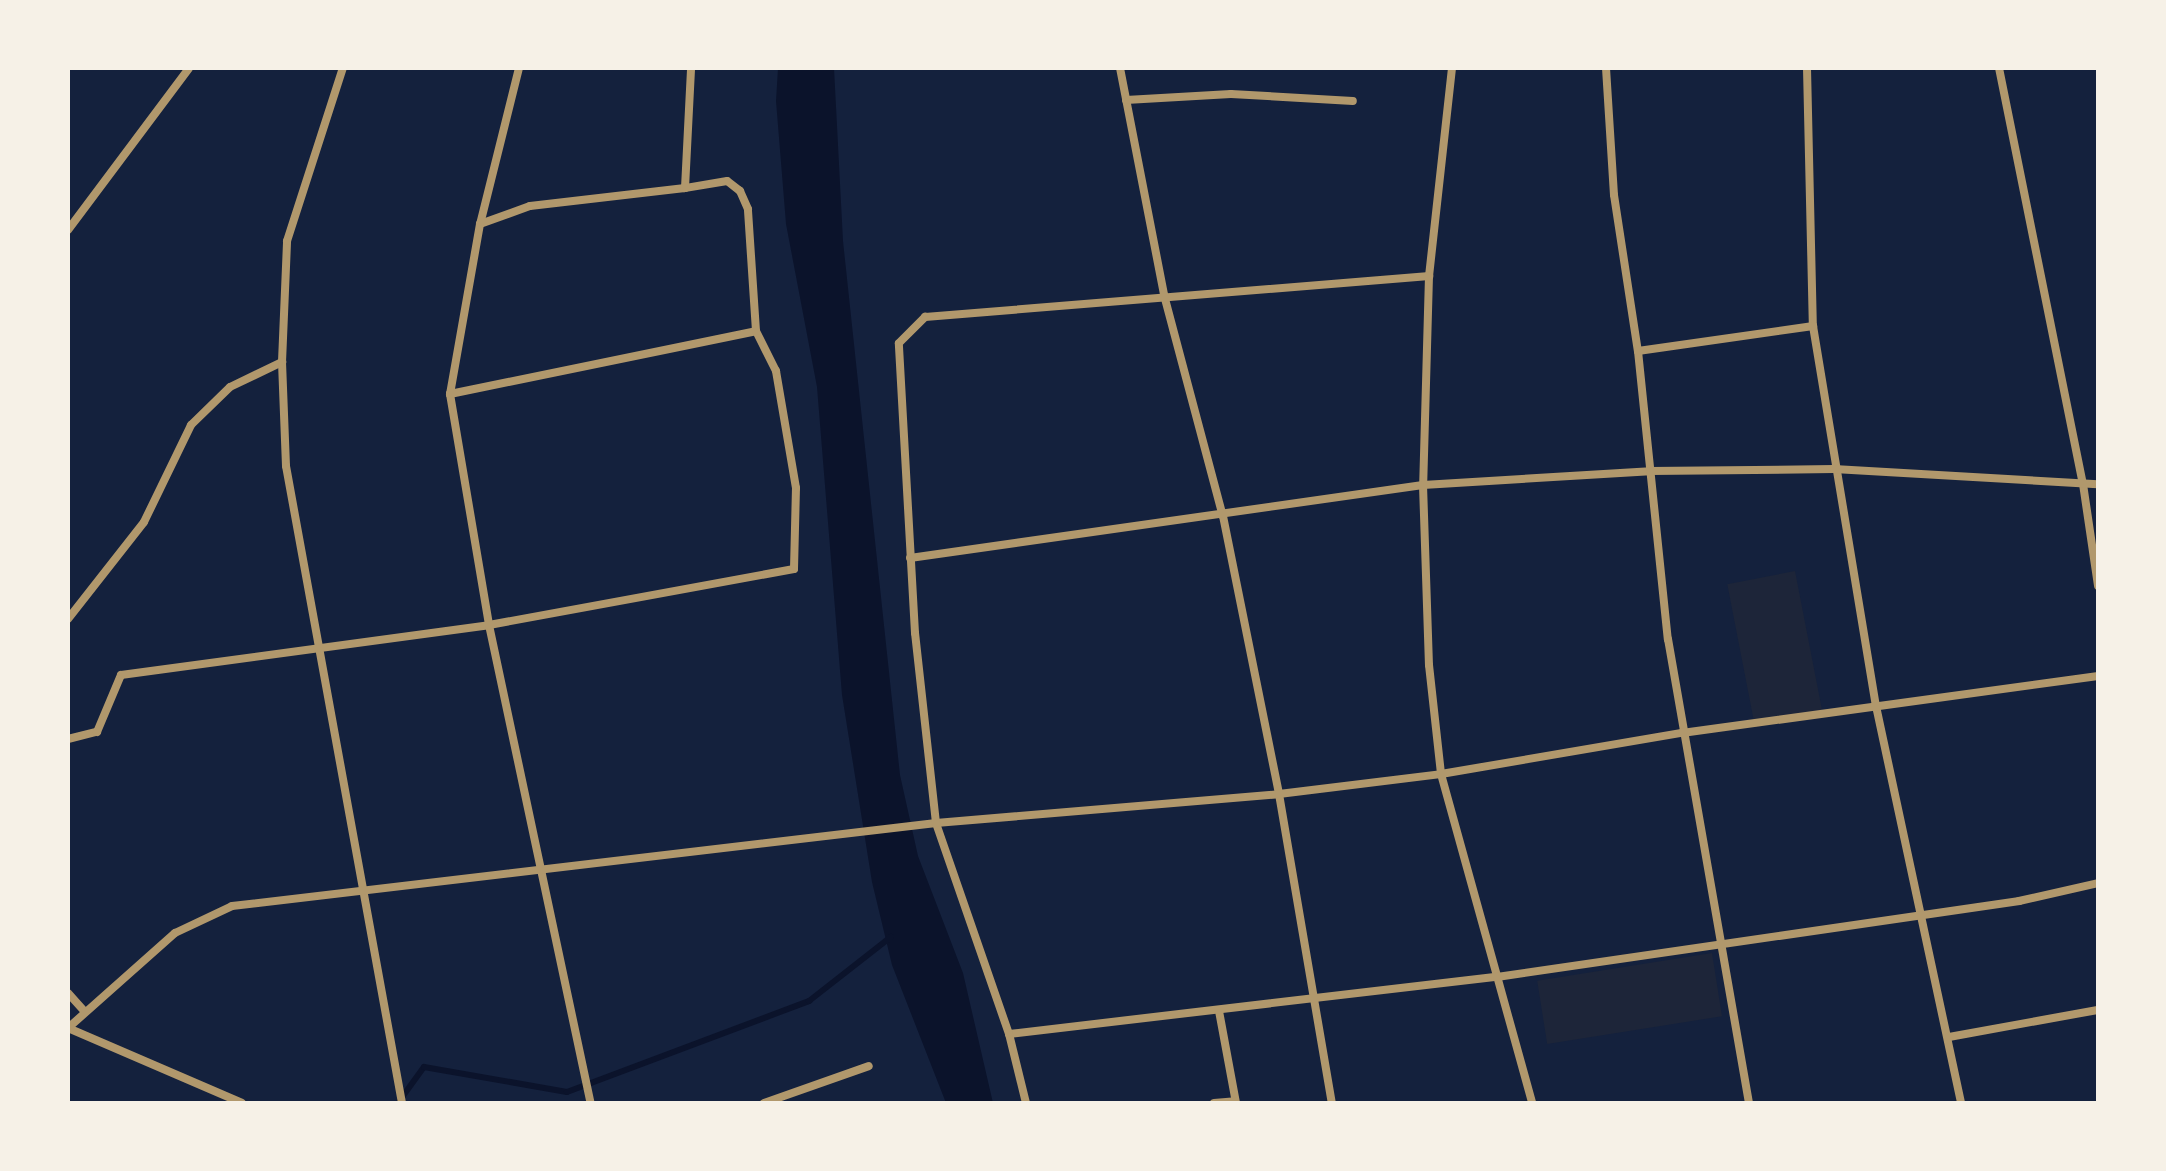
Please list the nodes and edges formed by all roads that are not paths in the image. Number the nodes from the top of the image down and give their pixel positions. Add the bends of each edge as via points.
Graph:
1 (189, 68) edge
2 (343, 68) edge
3 (519, 68) edge
4 (691, 68) edge
5 (1120, 68) edge
6 (1452, 68) edge
7 (1606, 68) edge
8 (1807, 68) edge
9 (1999, 68) edge
10 (1126, 100) junction
11 (1353, 101) dead end
12 (685, 188) junction
13 (480, 224) junction
14 (68, 230) edge
15 (1429, 276) junction
16 (1164, 295) junction
17 (1813, 326) junction
18 (756, 331) junction
19 (1638, 351) junction
20 (282, 362) junction
21 (450, 394) junction
22 (1834, 469) junction
23 (1650, 471) junction
24 (2083, 484) junction
25 (2098, 484) edge
26 (1423, 485) junction
27 (1223, 516) junction
28 (910, 558) junction
29 (2098, 586) edge
30 (68, 619) edge
31 (489, 625) junction
32 (320, 646) junction
33 (2098, 676) edge
34 (1876, 706) junction
35 (1682, 733) junction
36 (68, 739) edge
37 (1441, 774) junction
38 (1279, 794) junction
39 (936, 823) junction
40 (543, 873) junction
41 (2098, 883) edge
42 (367, 892) junction
43 (1920, 915) junction
44 (1721, 943) junction
45 (1497, 977) junction
46 (68, 993) edge
47 (1311, 1002) junction
48 (2098, 1010) edge
49 (84, 1011) junction
50 (1219, 1011) junction
51 (68, 1028) edge
52 (1009, 1034) junction
53 (1949, 1037) junction
54 (869, 1066) dead end
55 (591, 1100) edge
56 (1236, 1102) edge
57 (242, 1103) edge
58 (402, 1103) edge
59 (764, 1103) edge
60 (1026, 1103) edge
61 (1214, 1103) edge
62 (1332, 1103) edge
63 (1532, 1103) edge
64 (1749, 1103) edge
65 (1961, 1103) edge

1 - 14 street
2 - 20 street via 287,241
3 - 13 street
4 - 12 street
5 - 10 street
6 - 15 street
7 - 19 street via 1614,195
8 - 17 street
9 - 24 street
10 - 11 street via 1231,94
10 - 16 street
12 - 13 street via 530,206
12 - 18 street via 727,181 740,191 748,209
13 - 21 street
15 - 16 street
15 - 26 street
16 - 27 street
16 - 28 street via 925,317 899,343
17 - 19 street
17 - 22 street
18 - 21 street
18 - 31 street via 776,371 796,488 794,569
19 - 23 street
20 - 30 street via 230,387 191,425 144,522
20 - 32 street via 286,466
21 - 31 street
22 - 23 street
22 - 24 street
22 - 34 street
23 - 26 street
23 - 35 street
24 - 25 street
24 - 29 street
26 - 27 street
26 - 37 street via 1429,665
27 - 28 street
27 - 38 street
28 - 39 street
31 - 32 street
31 - 40 street
32 - 36 street via 121,675 97,732
32 - 42 street
33 - 34 street
34 - 35 street
34 - 43 street
35 - 37 street
35 - 44 street
37 - 38 street
37 - 45 street
38 - 39 street
38 - 47 street
39 - 40 street
39 - 52 street
40 - 42 street
40 - 55 street
41 - 43 street
42 - 49 street via 232,906 175,933
42 - 58 street
43 - 44 street
43 - 53 street
44 - 45 street
44 - 64 street
45 - 47 street
45 - 63 street
46 - 49 street
47 - 50 street
47 - 62 street
48 - 53 street via 2063,1021
49 - 51 street
50 - 52 street
50 - 56 street
51 - 57 street
52 - 60 street
53 - 65 street
54 - 59 street
56 - 61 street

